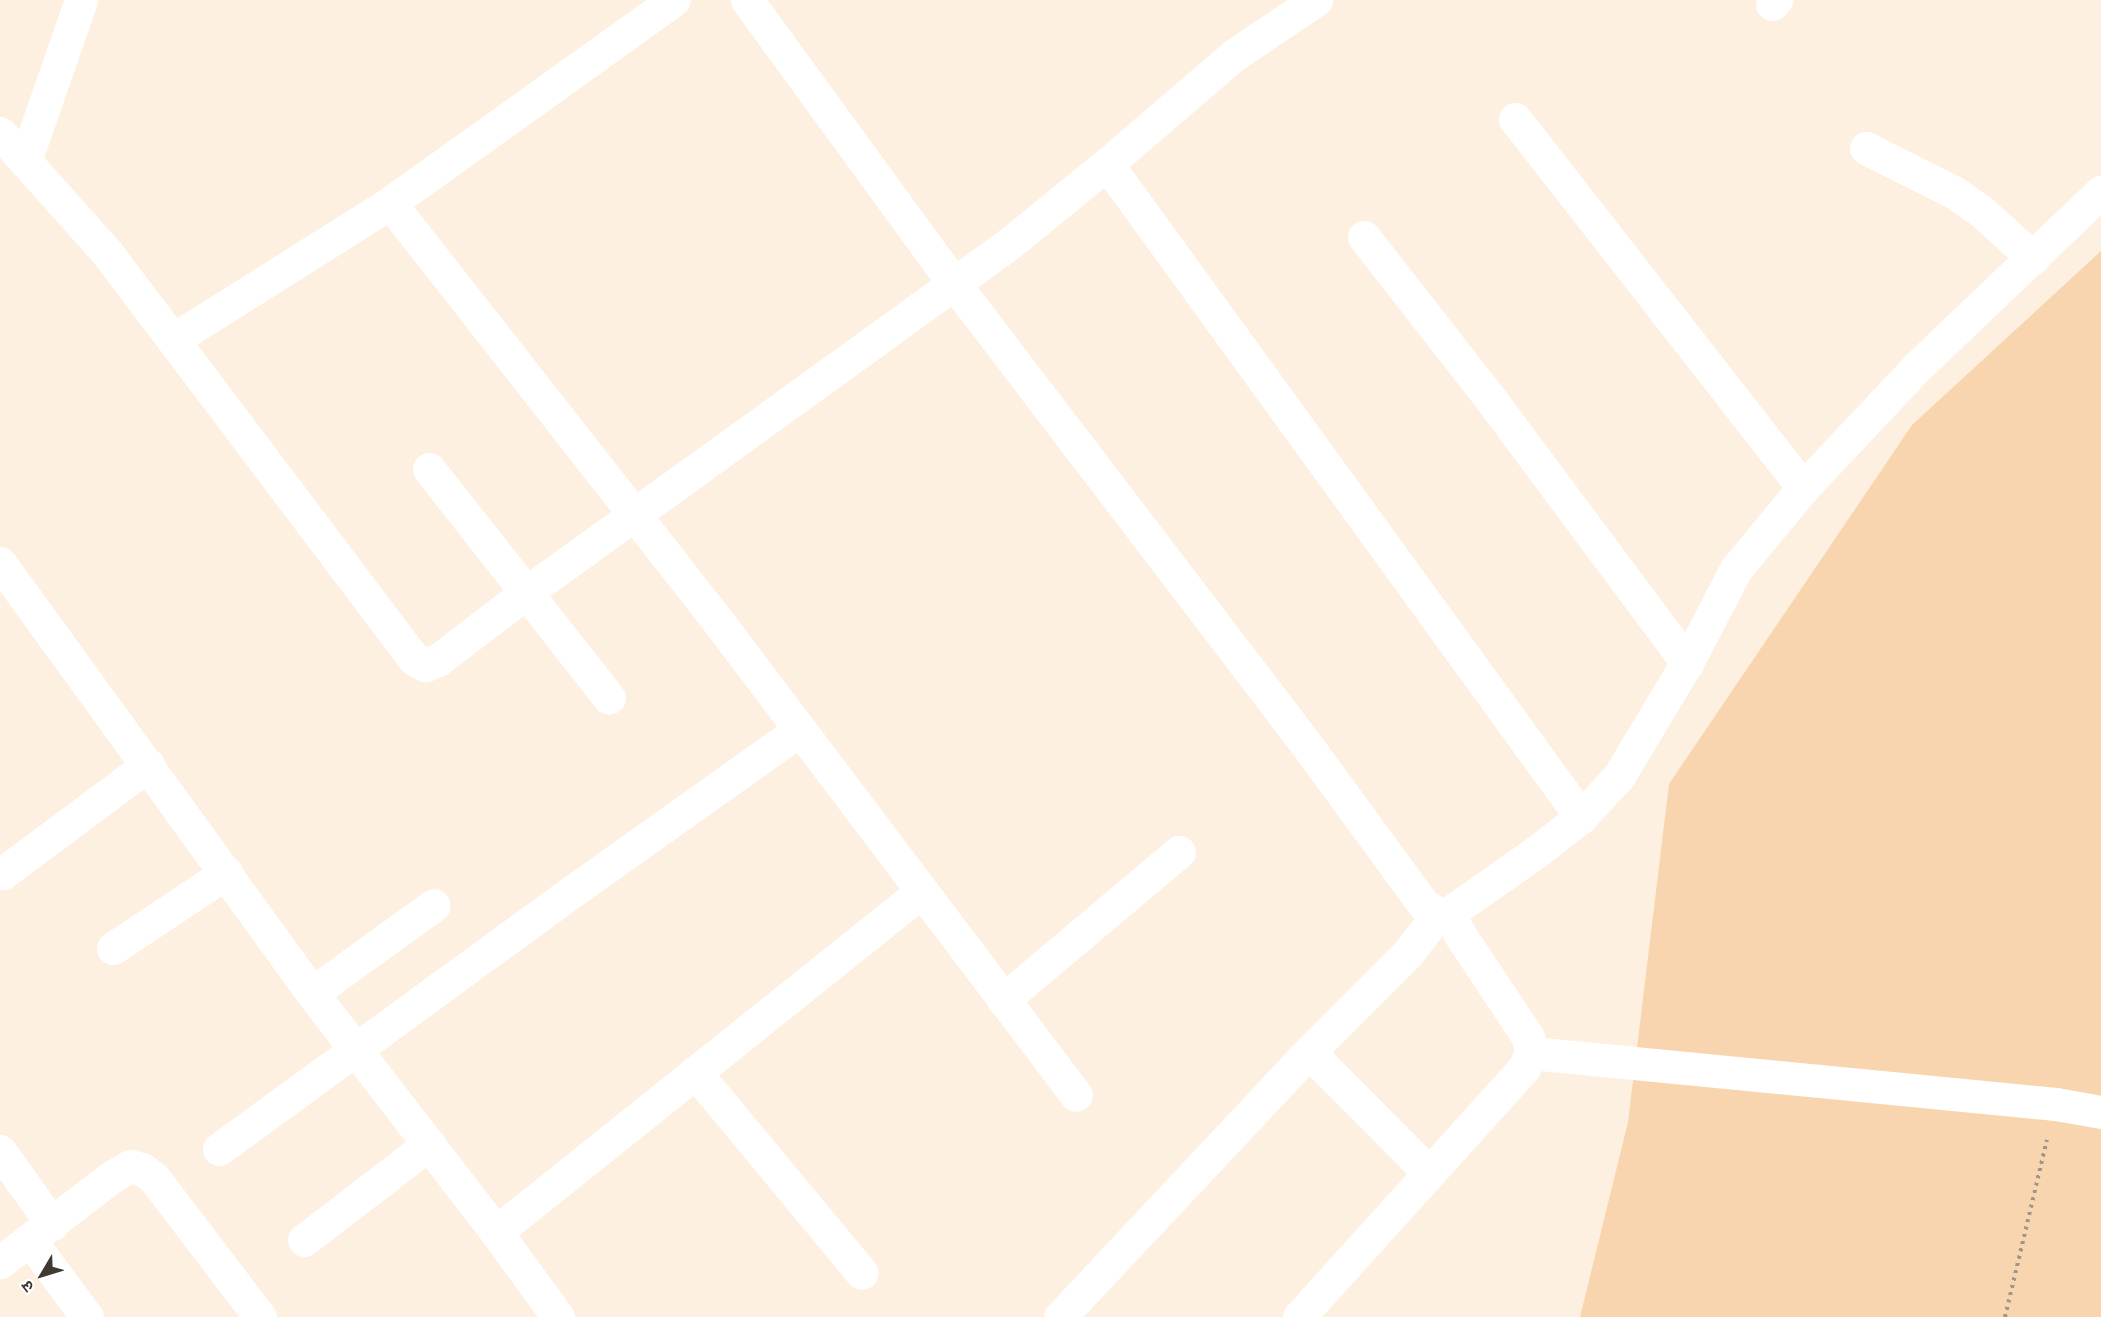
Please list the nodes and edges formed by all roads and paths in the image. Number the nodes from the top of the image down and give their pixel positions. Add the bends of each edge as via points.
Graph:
1 (81, 0) edge
2 (674, 0) edge
3 (747, 0) edge
4 (1316, 0) edge
5 (1515, 119) dead end
6 (0, 133) edge
7 (1866, 148) dead end
8 (25, 160) junction
9 (1107, 164) junction
10 (2101, 192) edge
11 (390, 203) junction
12 (1364, 237) dead end
13 (2033, 258) junction
14 (953, 282) junction
15 (174, 339) junction
16 (429, 469) dead end
17 (1803, 488) junction
18 (636, 515) junction
19 (0, 563) edge
20 (526, 592) junction
21 (1688, 663) junction
22 (609, 698) dead end
23 (799, 730) junction
24 (148, 765) junction
25 (1581, 817) junction
26 (1179, 852) dead end
27 (3, 873) dead end
28 (226, 873) junction
29 (921, 892) junction
30 (434, 905) dead end
31 (1443, 914) junction
32 (113, 948) dead end
33 (312, 993) junction
34 (1003, 1000) junction
35 (356, 1049) junction
36 (1309, 1052) junction
37 (1531, 1053) junction
38 (695, 1072) junction
39 (1076, 1095) dead end
40 (2056, 1104) junction
41 (2101, 1112) edge
42 (429, 1144) junction
43 (219, 1149) dead end
44 (0, 1151) edge
45 (1429, 1173) junction
46 (41, 1232) junction
47 (496, 1232) junction
48 (304, 1240) dead end
49 (0, 1262) edge
50 (862, 1273) dead end
51 (87, 1317) edge
52 (260, 1317) edge
53 (558, 1317) edge
54 (1060, 1317) edge
55 (1299, 1317) edge
56 (2005, 1317) edge

1 - 8 street
2 - 11 street
3 - 14 street
4 - 9 street via 1234,55
5 - 17 street
6 - 8 street
7 - 13 street via 1955,193 1982,211
8 - 15 street via 108,254
9 - 14 street via 1010,243
9 - 25 street
10 - 13 street
11 - 15 street
11 - 18 street
12 - 21 street
13 - 17 street via 1918,366
14 - 18 street
14 - 31 street via 1306,744 1423,904
15 - 20 street via 414,659 425,665 438,660
16 - 20 street
17 - 21 street via 1736,569
18 - 20 street
18 - 23 street
19 - 24 street
20 - 22 street
21 - 25 street via 1619,776
23 - 29 street
23 - 35 street
24 - 27 street
24 - 28 street
25 - 31 street
26 - 34 street
28 - 32 street
28 - 33 street
29 - 34 street
29 - 38 street
30 - 33 street
31 - 36 street
31 - 37 street via 1528,1037
33 - 35 street
34 - 39 street
35 - 42 street
35 - 43 street
36 - 45 street
36 - 54 street
37 - 40 street
37 - 45 street via 1524,1068
38 - 47 street
38 - 50 street
40 - 41 street
40 - 56 path
42 - 47 street
42 - 48 street
44 - 46 street
45 - 55 street
46 - 49 street
46 - 51 street
46 - 52 street via 122,1171 130,1166 142,1168 154,1178
47 - 53 street

